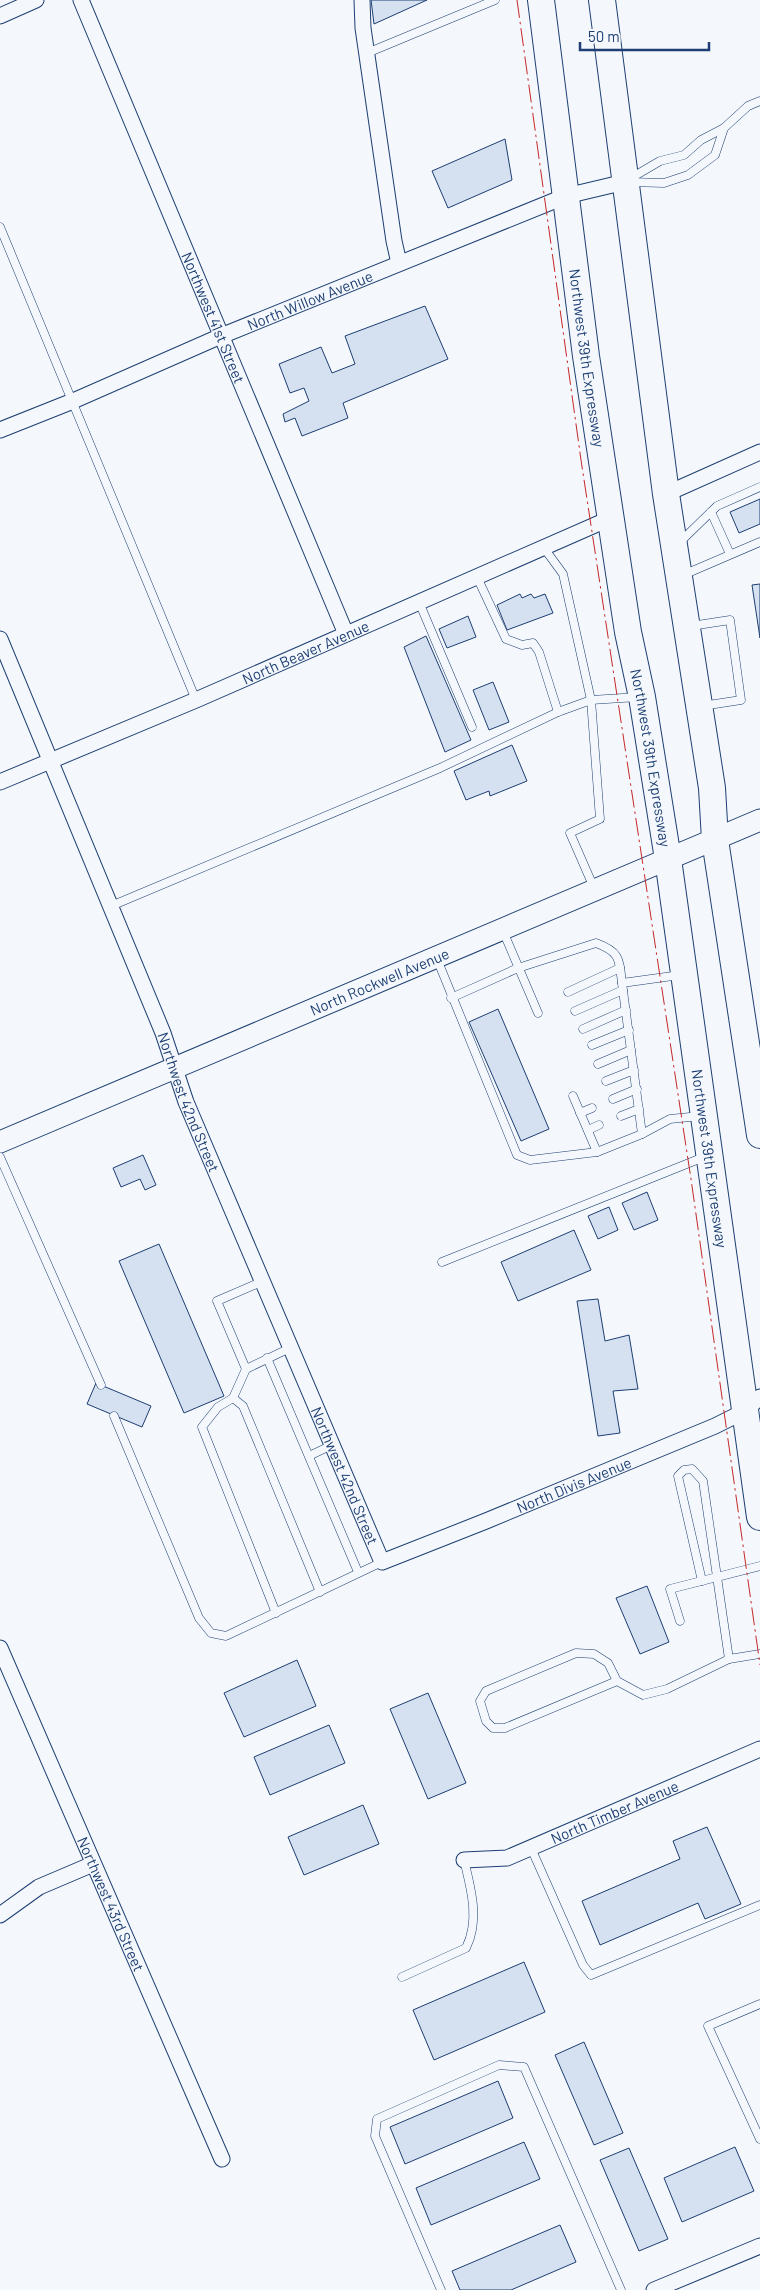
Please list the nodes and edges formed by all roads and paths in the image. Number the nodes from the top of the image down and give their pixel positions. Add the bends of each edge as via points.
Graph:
1 (36, 0) edge
2 (81, 0) edge
3 (362, 0) edge
4 (495, 0) edge
5 (541, 0) edge
6 (602, 0) edge
7 (0, 16) edge
8 (367, 53) junction
9 (760, 100) edge
10 (724, 128) junction
11 (625, 182) junction
12 (566, 196) junction
13 (0, 227) edge
14 (399, 263) junction
15 (221, 336) junction
16 (73, 401) junction
17 (0, 430) edge
18 (760, 452) edge
19 (760, 487) edge
20 (666, 494) junction
21 (712, 512) junction
22 (611, 518) junction
23 (760, 542) edge
24 (544, 548) junction
25 (674, 548) junction
26 (730, 554) junction
27 (477, 576) junction
28 (679, 576) junction
29 (419, 602) junction
30 (687, 627) junction
31 (346, 634) junction
32 (0, 639) edge
33 (642, 697) junction
34 (196, 700) junction
35 (591, 700) junction
36 (699, 706) junction
37 (558, 712) junction
38 (472, 727) dead end
39 (50, 761) junction
40 (0, 782) edge
41 (760, 820) edge
42 (715, 840) junction
43 (668, 859) junction
44 (594, 890) junction
45 (110, 906) junction
46 (503, 929) junction
47 (437, 957) junction
48 (518, 968) junction
49 (620, 968) junction
50 (684, 975) junction
51 (623, 986) junction
52 (568, 992) dead end
53 (452, 998) junction
54 (538, 1008) dead end
55 (626, 1010) junction
56 (575, 1011) dead end
57 (583, 1029) dead end
58 (629, 1030) junction
59 (592, 1045) dead end
60 (631, 1050) junction
61 (598, 1064) dead end
62 (175, 1069) junction
63 (634, 1070) junction
64 (606, 1081) dead end
65 (637, 1089) junction
66 (757, 1093) edge
67 (573, 1096) dead end
68 (613, 1099) dead end
69 (592, 1108) dead end
70 (639, 1109) junction
71 (580, 1113) junction
72 (621, 1116) dead end
73 (703, 1116) junction
74 (599, 1126) dead end
75 (588, 1130) junction
76 (642, 1134) junction
77 (760, 1135) edge
78 (0, 1142) edge
79 (597, 1152) junction
80 (709, 1155) junction
81 (0, 1157) edge
82 (442, 1262) dead end
83 (261, 1282) junction
84 (290, 1348) junction
85 (267, 1358) junction
86 (246, 1369) junction
87 (101, 1385) dead end
88 (234, 1398) junction
89 (752, 1404) edge
90 (114, 1416) dead end
91 (332, 1445) junction
92 (309, 1456) junction
93 (760, 1517) edge
94 (382, 1562) junction
95 (760, 1566) edge
96 (358, 1572) junction
97 (716, 1579) junction
98 (702, 1581) junction
99 (320, 1592) junction
100 (276, 1613) junction
101 (680, 1621) dead end
102 (0, 1648) edge
103 (760, 1654) edge
104 (729, 1659) junction
105 (617, 1681) junction
106 (760, 1749) edge
107 (531, 1848) junction
108 (464, 1860) joint
109 (93, 1864) junction
110 (760, 1905) edge
111 (0, 1914) edge
112 (402, 1977) dead end
113 (760, 2004) edge
114 (760, 2139) edge
115 (222, 2159) dead end
116 (760, 2246) edge
117 (442, 2290) edge
118 (621, 2290) edge
119 (654, 2290) edge

1 - 7 street
2 - 15 street, Northwest 41st Street
3 - 8 street
4 - 8 lane
5 - 12 highway, Northwest 39th Expressway
6 - 11 highway
8 - 14 street
9 - 10 lane via 748,106
10 - 11 lane via 701,140 684,155 660,161
10 - 11 lane via 715,154 688,175 664,183
11 - 12 street, North Willow Avenue
11 - 20 highway
12 - 14 street, North Willow Avenue
12 - 22 highway, Northwest 39th Expressway
13 - 16 lane
14 - 15 street, North Willow Avenue
15 - 16 street, North Willow Avenue
15 - 31 street, Northwest 41st Street
16 - 17 street, North Willow Avenue
16 - 34 lane
18 - 20 street
19 - 21 lane via 717,506
20 - 25 highway
21 - 25 lane
21 - 26 lane
22 - 24 street, North Beaver Avenue
22 - 33 highway, Northwest 39th Expressway via 628,632
23 - 26 lane
24 - 27 street, North Beaver Avenue
24 - 35 lane via 563,574
25 - 28 highway
26 - 28 lane
27 - 29 street, North Beaver Avenue
27 - 37 lane via 506,639 522,645 533,643 539,652
28 - 30 highway
29 - 31 street, North Beaver Avenue
29 - 38 lane
30 - 36 highway
30 - 36 lane via 730,620 741,700
31 - 34 street, North Beaver Avenue
32 - 39 street, Northwest 42nd Street
33 - 35 lane
33 - 43 highway, Northwest 39th Expressway
34 - 39 street, North Beaver Avenue
35 - 37 lane
35 - 44 lane via 600,819 570,833
36 - 42 highway via 712,788
37 - 45 lane via 432,771
39 - 40 street, North Beaver Avenue
39 - 45 street, Northwest 42nd Street
41 - 42 main road, North Rockwell Avenue
42 - 43 main road, North Rockwell Avenue
42 - 66 highway
43 - 44 main road, North Rockwell Avenue
43 - 50 highway, Northwest 39th Expressway
44 - 46 main road, North Rockwell Avenue
45 - 62 street, Northwest 42nd Street
46 - 47 main road, North Rockwell Avenue
46 - 48 lane
47 - 53 lane
47 - 62 main road, North Rockwell Avenue
48 - 49 lane via 596,943 612,949
48 - 53 lane
48 - 54 lane
49 - 51 lane
49 - 52 lane
50 - 51 lane
50 - 73 highway, Northwest 39th Expressway
51 - 55 lane
51 - 56 lane
53 - 79 lane via 517,1155 530,1160
55 - 57 lane
55 - 58 lane
58 - 59 lane
58 - 60 lane
60 - 61 lane
60 - 63 lane
62 - 78 main road, North Rockwell Avenue
62 - 83 street, Northwest 42nd Street
63 - 64 lane
63 - 65 lane
65 - 68 lane
65 - 70 lane
66 - 77 highway
67 - 71 lane
69 - 71 lane
70 - 72 lane
70 - 76 lane
71 - 75 lane
73 - 76 lane via 670,1119
73 - 80 highway, Northwest 39th Expressway
74 - 75 lane
75 - 79 lane
76 - 79 lane
80 - 82 lane
80 - 89 highway, Northwest 39th Expressway
81 - 87 lane
83 - 84 street, Northwest 42nd Street
83 - 86 lane via 217,1301
84 - 85 lane
84 - 91 street, Northwest 42nd Street
85 - 86 lane
85 - 92 lane
86 - 88 lane
88 - 99 lane via 243,1406
88 - 100 lane via 218,1407 202,1427
89 - 93 highway, Northwest 39th Expressway
89 - 94 street, North Divis Avenue via 486,1521
90 - 100 lane via 199,1618 211,1634 226,1636
91 - 92 lane
91 - 94 street, Northwest 42nd Street
92 - 96 lane
94 - 96 lane
95 - 97 lane
96 - 99 lane
97 - 98 lane
97 - 98 lane via 702,1481 692,1469 684,1470 678,1476
97 - 104 lane
98 - 101 lane via 670,1589
99 - 100 lane
102 - 109 street, Northwest 43rd Street
103 - 104 lane
104 - 105 lane via 667,1689 642,1695
105 - 105 lane via 505,1728 493,1728 486,1721 480,1701 486,1691 576,1652 594,1654 608,1663
106 - 107 street, North Timber Avenue
107 - 108 street, North Timber Avenue via 507,1858
107 - 110 lane via 583,1965 591,1975
108 - 112 lane via 474,1919 466,1948
109 - 111 street via 39,1887
109 - 115 street, Northwest 43rd Street
113 - 114 lane via 708,2026
116 - 119 street
117 - 118 lane via 375,2136 377,2119 499,2065 524,2067

